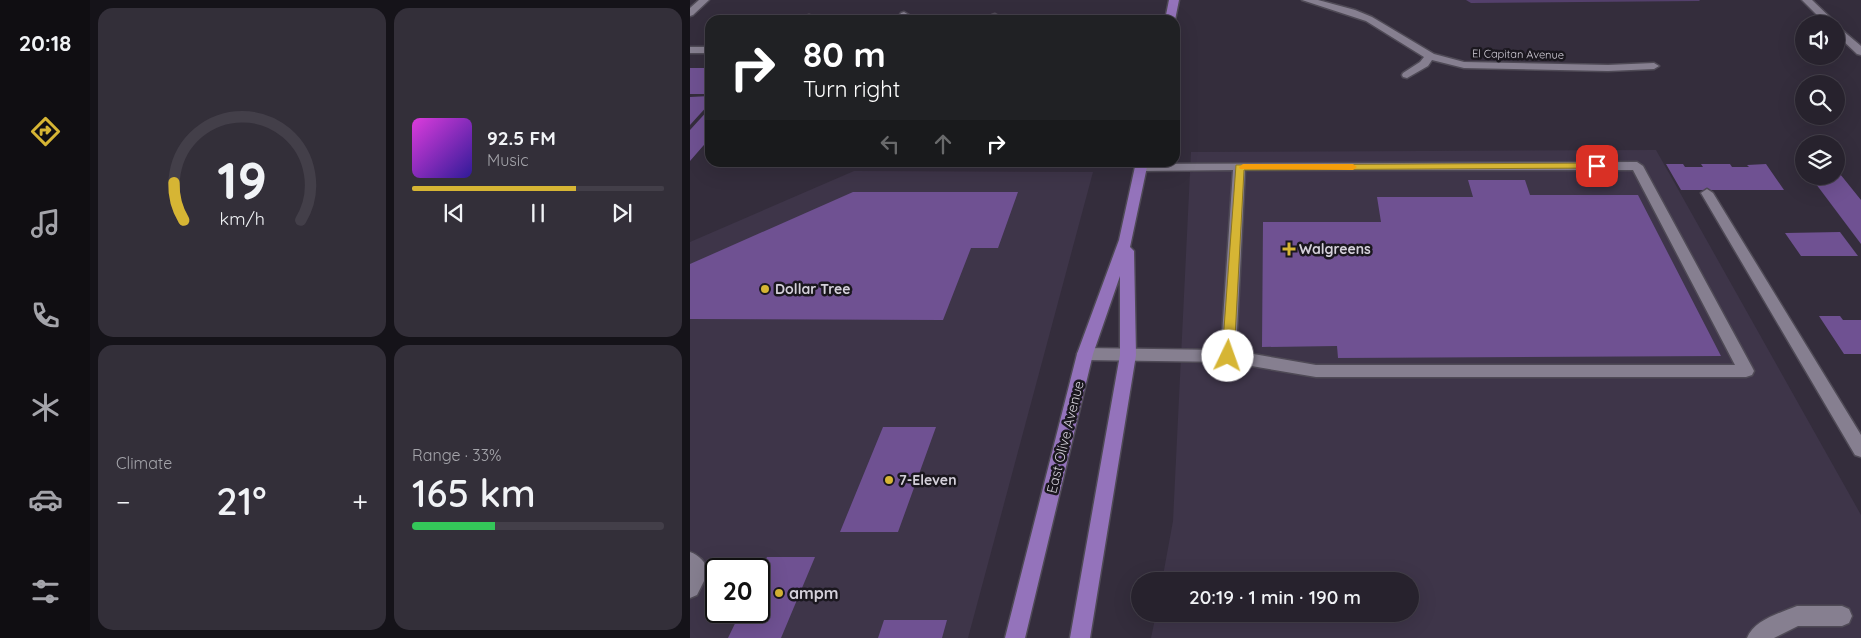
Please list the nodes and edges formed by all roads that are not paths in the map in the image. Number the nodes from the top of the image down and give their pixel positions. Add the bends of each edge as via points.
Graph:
1 (704, 0) edge
2 (1174, 0) edge
3 (1307, 0) edge
4 (1808, 0) edge
5 (690, 13) edge
6 (1171, 15) edge
7 (1823, 15) edge
8 (1845, 37) edge
9 (690, 50) edge
10 (705, 50) edge
11 (1861, 52) edge
12 (1430, 56) junction
13 (1654, 66) dead end
14 (1407, 75) dead end
15 (1180, 166) edge
16 (1141, 167) edge
17 (1239, 167) junction
18 (1707, 193) dead end
19 (1126, 240) junction
20 (1085, 354) junction
21 (1128, 355) junction
22 (1228, 356) junction
23 (1861, 450) edge
24 (690, 561) edge
25 (690, 588) edge
26 (1842, 616) dead end
27 (1015, 638) edge
28 (1080, 638) edge
29 (1758, 638) edge

1 - 5 street
2 - 6 main road
3 - 12 street, El Capitan Avenue via 1369,19
4 - 7 street
8 - 11 street
9 - 10 street
12 - 13 street, El Capitan Avenue via 1464,66 1482,67
12 - 14 street
15 - 17 street
16 - 19 main road, East Olive Avenue
17 - 22 street
17 - 22 street via 1637,166 1746,371 1316,371
18 - 23 street
19 - 20 main road, East Olive Avenue
19 - 21 main road, East Olive Avenue
20 - 21 street
20 - 27 main road, East Olive Avenue
21 - 22 street
21 - 28 main road, East Olive Avenue
24 - 25 street via 699,571
26 - 29 street via 1798,616 1769,629

